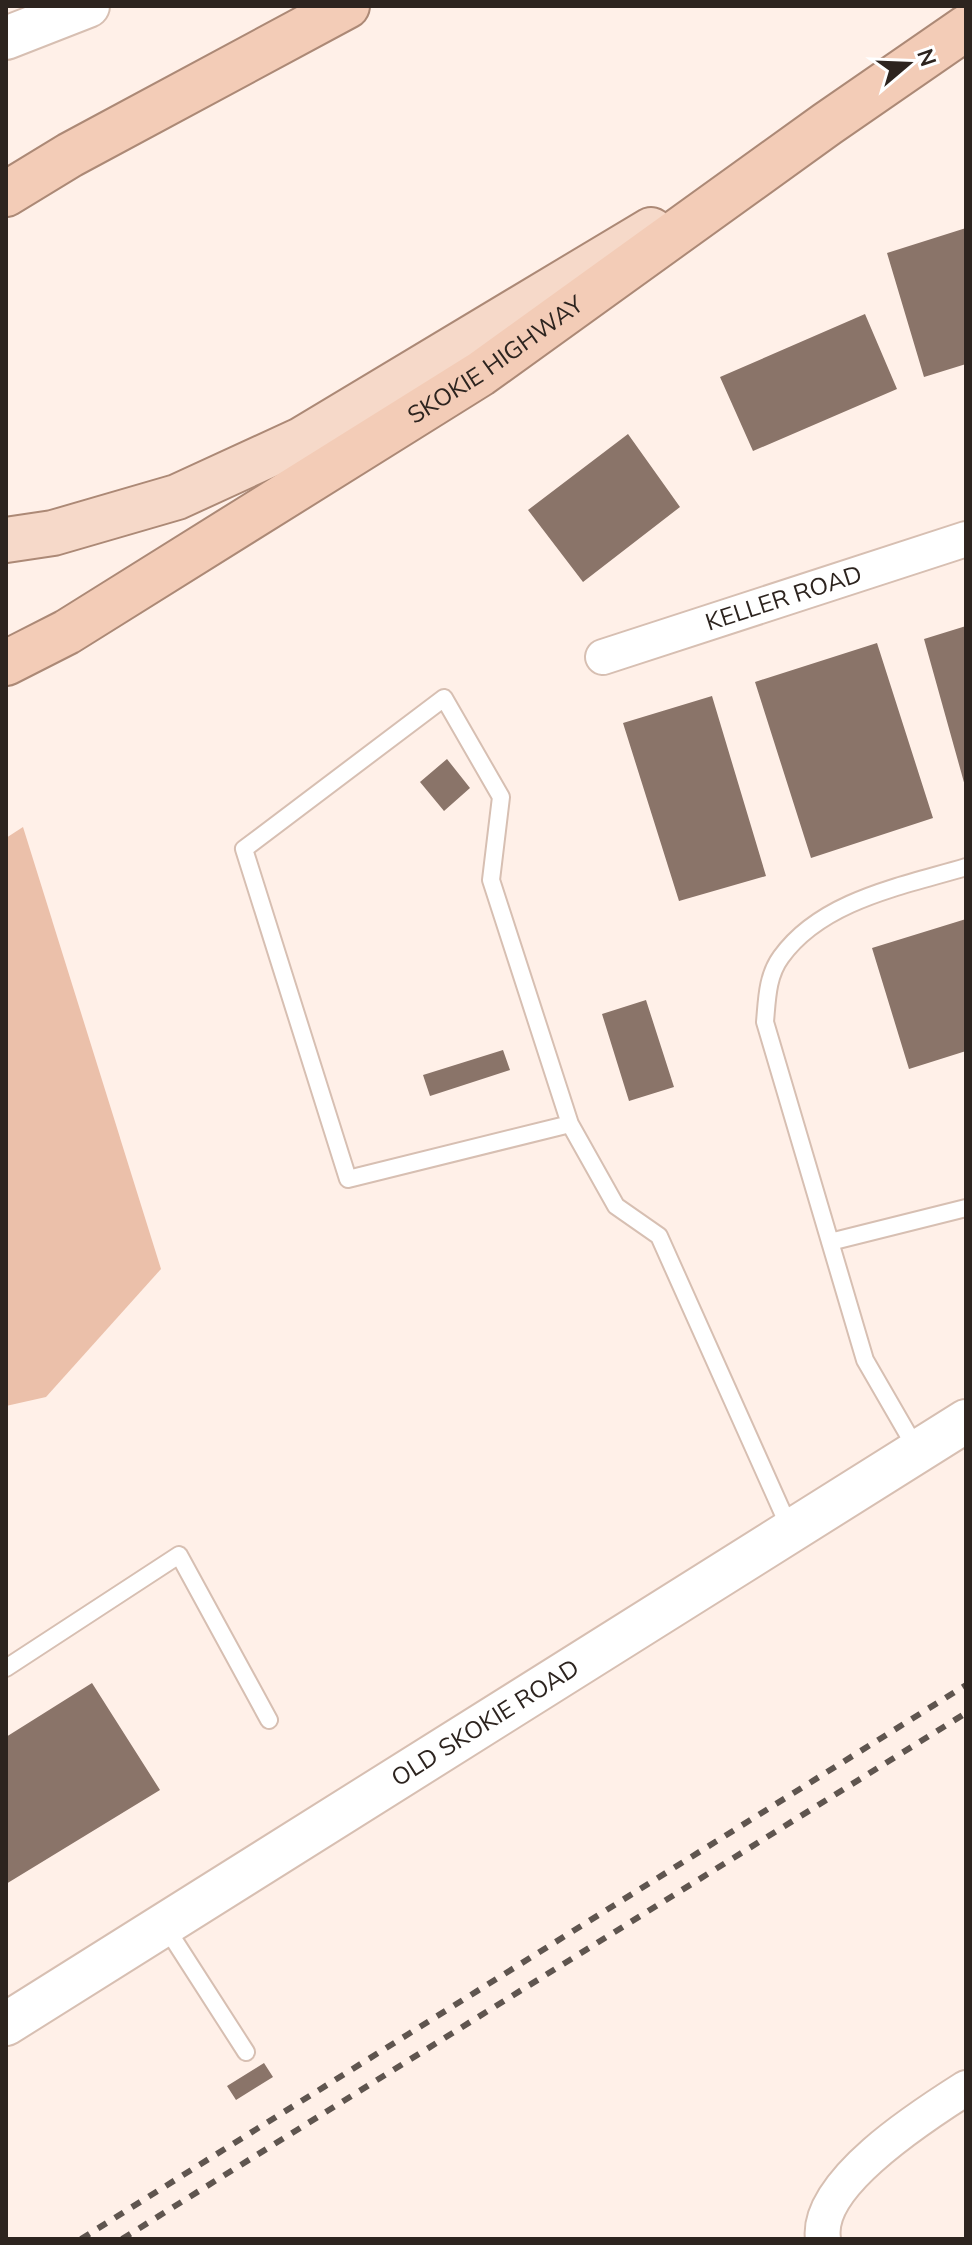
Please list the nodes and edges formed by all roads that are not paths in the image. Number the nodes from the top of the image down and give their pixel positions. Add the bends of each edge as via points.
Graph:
1 (88, 6) edge
2 (347, 6) edge
3 (966, 28) edge
4 (6, 38) edge
5 (827, 124) junction
6 (70, 155) junction
7 (6, 180) edge
8 (6, 194) edge
9 (966, 539) edge
10 (6, 540) edge
11 (67, 632) junction
12 (603, 657) dead end
13 (6, 663) edge
14 (6, 671) edge
15 (966, 867) edge
16 (570, 1124) junction
17 (966, 1208) edge
18 (830, 1242) junction
19 (966, 1421) edge
20 (918, 1451) junction
21 (791, 1531) junction
22 (6, 1668) edge
23 (269, 1720) dead end
24 (164, 1925) junction
25 (7, 2020) edge
26 (246, 2052) dead end
27 (966, 2088) edge
28 (823, 2239) edge

1 - 4 street
2 - 6 highway
3 - 5 highway, SKOKIE HIGHWAY
5 - 10 main road via 301,440 177,497 53,533
5 - 11 highway, SKOKIE HIGHWAY via 480,374
6 - 7 main road
6 - 8 highway
9 - 12 street, KELLER ROAD
11 - 13 highway, SKOKIE HIGHWAY
11 - 14 highway
15 - 18 lane via 833,913 780,958 769,983 765,1022
16 - 16 lane via 491,880 501,797 444,698 244,849 348,1179
16 - 21 lane via 616,1206 659,1236
17 - 18 lane
18 - 20 lane via 865,1360
19 - 20 street, OLD SKOKIE ROAD
20 - 21 street, OLD SKOKIE ROAD
21 - 24 street, OLD SKOKIE ROAD
22 - 23 lane via 179,1555
24 - 25 street, OLD SKOKIE ROAD
24 - 26 lane
27 - 28 street via 875,2152 839,2189

